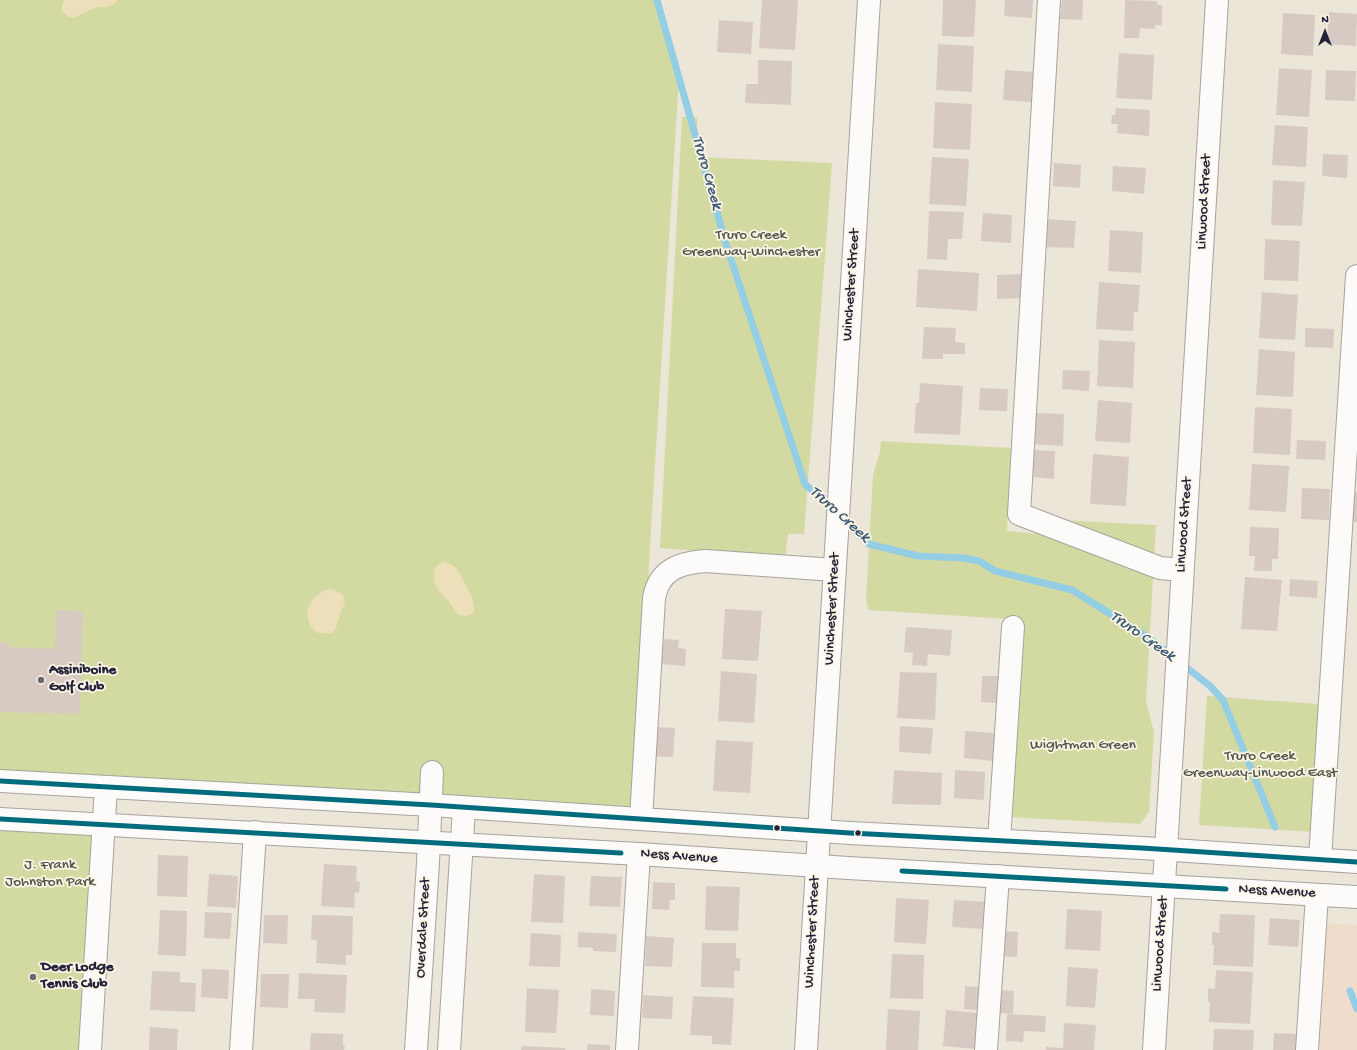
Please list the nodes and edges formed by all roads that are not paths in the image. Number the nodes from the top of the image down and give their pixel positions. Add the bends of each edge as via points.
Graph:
1 (869, 0) edge
2 (1049, 0) edge
3 (1217, 0) edge
4 (1357, 276) edge
5 (835, 560) junction
6 (1182, 576) junction
7 (1013, 628) dead end
8 (432, 772) dead end
9 (0, 781) edge
10 (106, 787) junction
11 (431, 805) junction
12 (464, 808) junction
13 (0, 819) edge
14 (641, 820) junction
15 (104, 824) junction
16 (818, 830) junction
17 (255, 832) junction
18 (999, 840) junction
19 (429, 843) junction
20 (462, 845) junction
21 (1167, 850) junction
22 (639, 854) junction
23 (1320, 859) junction
24 (1357, 862) edge
25 (817, 866) junction
26 (998, 876) junction
27 (1164, 886) junction
28 (1317, 895) junction
29 (1357, 897) edge
30 (90, 1050) edge
31 (241, 1050) edge
32 (416, 1050) edge
33 (449, 1050) edge
34 (627, 1050) edge
35 (806, 1050) edge
36 (986, 1050) edge
37 (1154, 1050) edge
38 (1307, 1050) edge

1 - 5 street, Winchester Street
2 - 6 street via 1019,514
3 - 6 street, Linwood Street
4 - 23 street
5 - 14 street via 705,560 676,566 661,580 654,598
5 - 16 street, Winchester Street
6 - 21 street, Linwood Street
7 - 18 street
8 - 11 street, Overdale Street
9 - 10 street
10 - 11 street
10 - 15 street
11 - 12 street
11 - 19 street, Overdale Street
12 - 14 street
12 - 20 street
13 - 15 street, Ness Avenue
14 - 16 street
15 - 17 street, Ness Avenue
15 - 30 street
16 - 18 street
16 - 25 street, Winchester Street
17 - 19 street, Ness Avenue
17 - 31 street
18 - 21 street
19 - 20 street, Ness Avenue
19 - 32 street, Overdale Street
20 - 22 street, Ness Avenue
20 - 33 street
21 - 23 street
21 - 27 street, Linwood Street
22 - 25 street, Ness Avenue
22 - 34 street
23 - 24 street
25 - 26 street, Ness Avenue
25 - 35 street, Winchester Street
26 - 27 street, Ness Avenue
26 - 36 street
27 - 28 street, Ness Avenue
27 - 37 street, Linwood Street
28 - 29 street, Ness Avenue
28 - 38 street

